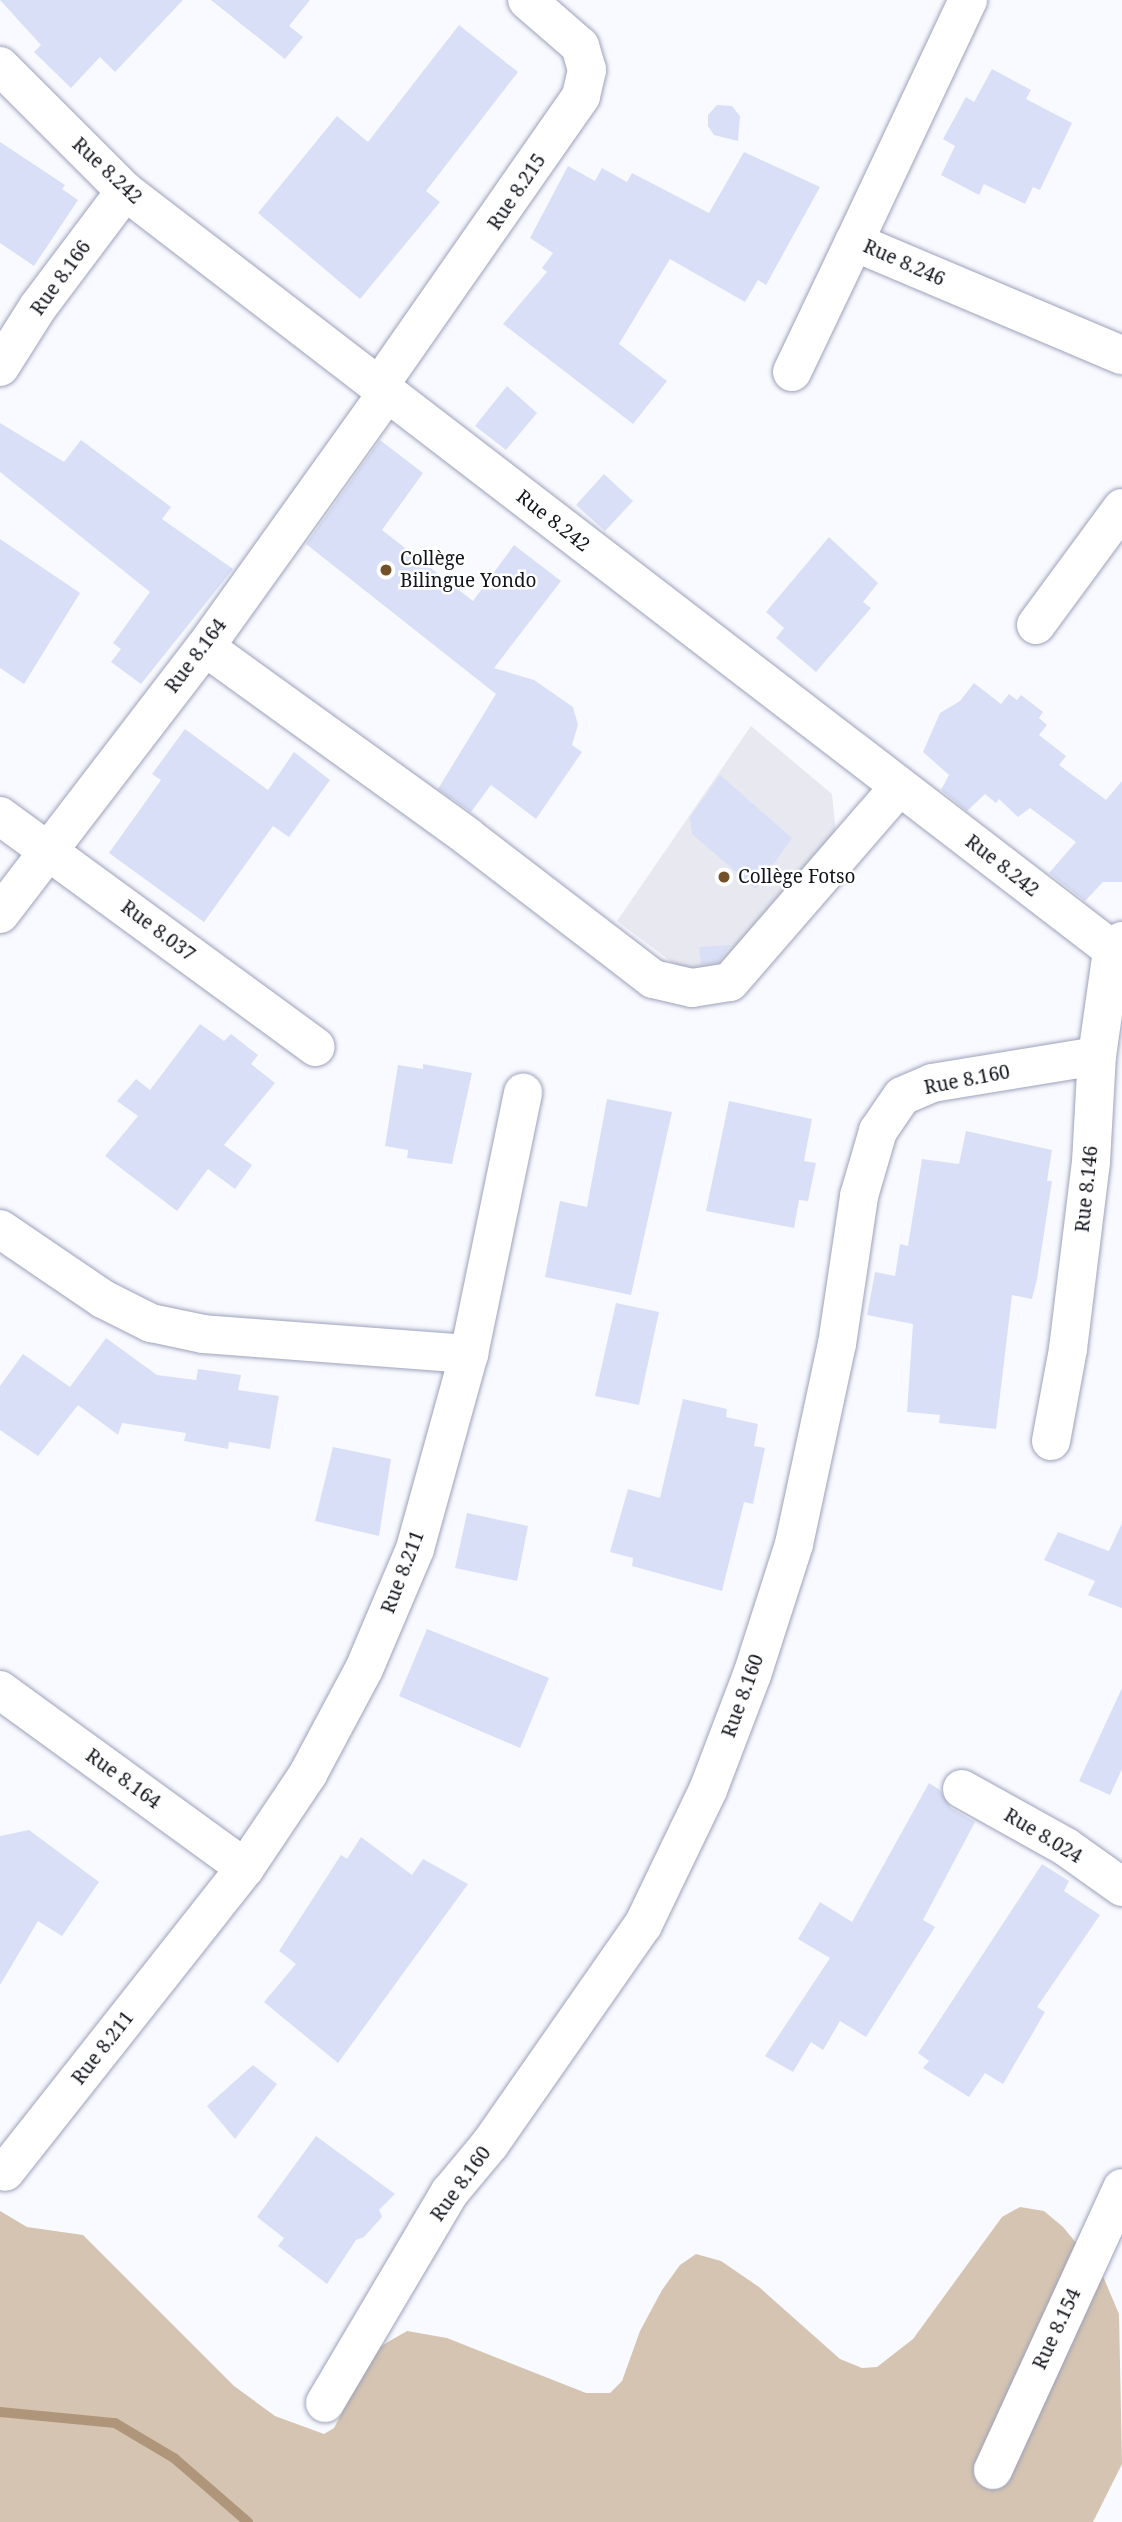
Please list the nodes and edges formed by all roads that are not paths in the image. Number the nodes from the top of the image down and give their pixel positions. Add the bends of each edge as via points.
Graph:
1 (527, 0) edge
2 (968, 0) edge
3 (0, 66) edge
4 (125, 191) junction
5 (855, 242) junction
6 (1122, 355) edge
7 (0, 367) edge
8 (792, 372) dead end
9 (383, 390) junction
10 (1122, 508) edge
11 (1036, 625) dead end
12 (205, 647) junction
13 (899, 787) junction
14 (0, 816) edge
15 (48, 850) junction
16 (0, 914) edge
17 (1119, 949) edge
18 (316, 1047) dead end
19 (1097, 1056) junction
20 (523, 1093) dead end
21 (0, 1229) edge
22 (469, 1354) junction
23 (1051, 1441) dead end
24 (0, 1690) edge
25 (962, 1789) dead end
26 (245, 1868) junction
27 (1122, 1886) edge
28 (5, 2172) dead end
29 (1122, 2188) edge
30 (325, 2403) dead end
31 (993, 2470) dead end

1 - 9 street, Rue 8.215 via 580,46 587,70 581,96
2 - 5 street, Rue 8.246
3 - 4 street, Rue 8.242
4 - 7 street, Rue 8.166 via 38,307
4 - 9 street, Rue 8.242
5 - 6 street, Rue 8.246
5 - 8 street
9 - 12 street, Rue 8.164
9 - 13 street, Rue 8.242
10 - 11 street
12 - 13 street via 468,836 653,979 692,988 730,982
12 - 15 street, Rue 8.164
13 - 17 street, Rue 8.242
14 - 15 street, Rue 8.037
15 - 16 street, Rue 8.164
15 - 18 street, Rue 8.037
17 - 19 street, Rue 8.146
19 - 23 street, Rue 8.146 via 1089,1176 1068,1349
19 - 30 street, Rue 8.160 via 932,1083 902,1096 878,1130 859,1196 837,1344 794,1544 752,1675 708,1790 643,1925 490,2144 450,2192
20 - 22 street, Rue 8.211
21 - 22 street via 103,1299 151,1323 204,1334
22 - 26 street, Rue 8.211 via 415,1549 364,1669 308,1774
24 - 26 street, Rue 8.164
25 - 27 street, Rue 8.024 via 1066,1847
26 - 28 street, Rue 8.211
29 - 31 street, Rue 8.154

